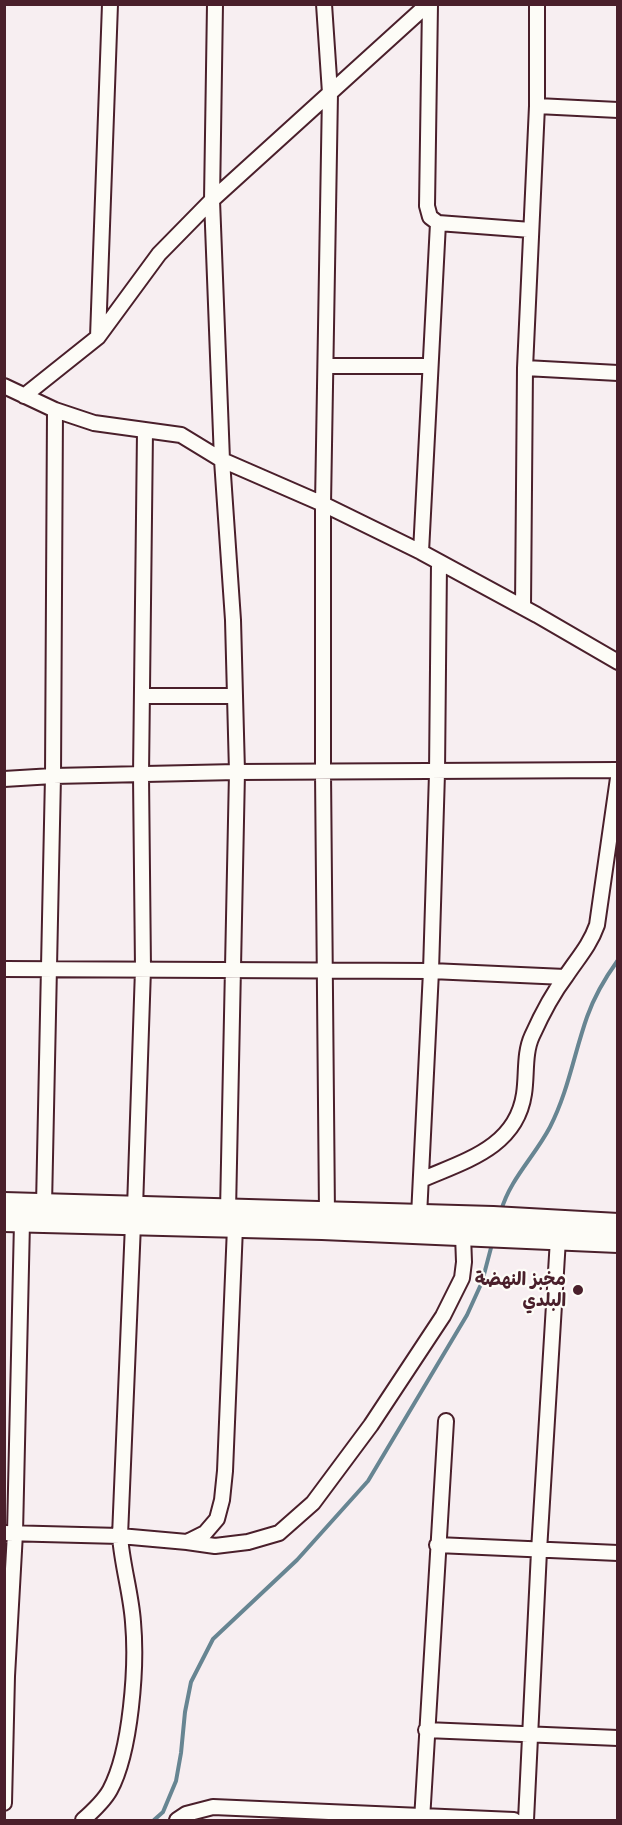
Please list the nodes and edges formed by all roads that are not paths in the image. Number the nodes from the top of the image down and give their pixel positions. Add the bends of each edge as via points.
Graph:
1 (110, 4) edge
2 (215, 4) edge
3 (324, 4) edge
4 (429, 4) edge
5 (537, 4) edge
6 (330, 93) junction
7 (537, 106) junction
8 (618, 110) edge
9 (212, 200) junction
10 (438, 223) junction
11 (531, 230) junction
12 (98, 337) junction
13 (326, 366) junction
14 (430, 366) junction
15 (525, 368) junction
16 (618, 373) edge
17 (4, 386) edge
18 (24, 396) junction
19 (55, 410) junction
20 (145, 431) junction
21 (222, 460) junction
22 (323, 504) junction
23 (421, 552) junction
24 (439, 563) junction
25 (523, 607) junction
26 (618, 662) edge
27 (142, 696) junction
28 (235, 696) junction
29 (618, 770) edge
30 (237, 772) junction
31 (323, 772) junction
32 (437, 773) junction
33 (141, 775) junction
34 (54, 776) junction
35 (618, 778) edge
36 (4, 779) edge
37 (4, 969) edge
38 (51, 969) junction
39 (143, 969) junction
40 (234, 969) junction
41 (431, 971) junction
42 (325, 972) junction
43 (565, 977) junction
44 (421, 1180) junction
45 (4, 1203) edge
46 (44, 1205) junction
47 (327, 1214) junction
48 (134, 1216) junction
49 (419, 1216) junction
50 (232, 1219) junction
51 (13, 1222) edge
52 (618, 1224) edge
53 (490, 1226) junction
54 (514, 1228) junction
55 (463, 1235) junction
56 (558, 1239) junction
57 (618, 1242) edge
58 (446, 1421) dead end
59 (10, 1533) edge
60 (120, 1536) junction
61 (186, 1542) junction
62 (437, 1545) junction
63 (539, 1551) junction
64 (618, 1553) edge
65 (6, 1676) edge
66 (426, 1730) junction
67 (530, 1734) junction
68 (618, 1738) edge
69 (4, 1803) edge
70 (213, 1814) edge
71 (319, 1816) edge
72 (422, 1819) edge
73 (83, 1821) edge
74 (177, 1821) edge
75 (514, 1821) edge
76 (526, 1821) edge

1 - 12 street
2 - 9 street
3 - 6 street
4 - 6 street
4 - 10 street via 427,206 430,218
5 - 7 street
6 - 9 street
6 - 13 street
7 - 8 street
7 - 11 street
9 - 12 street via 159,254
9 - 21 street
10 - 11 street
10 - 14 street
11 - 15 street
12 - 18 street
13 - 14 street
13 - 22 street
14 - 23 street
15 - 16 street
15 - 25 street
17 - 18 street
18 - 19 street
19 - 20 street via 94,423
19 - 34 street
20 - 21 street via 181,435
20 - 27 street
21 - 22 street
21 - 28 street
22 - 23 street
22 - 31 street
23 - 24 street
24 - 25 street
24 - 32 street
25 - 26 street
27 - 28 street
27 - 33 street
28 - 30 street
29 - 32 street
30 - 31 street
30 - 33 street
30 - 40 street
31 - 32 street
31 - 42 street
32 - 41 street
33 - 34 street
33 - 39 street
34 - 36 street
34 - 38 street
35 - 43 street via 597,925 591,941
37 - 38 street
38 - 39 street
38 - 46 street
39 - 40 street
39 - 48 street
40 - 42 street
40 - 50 street
41 - 42 street
41 - 43 street
41 - 44 street
42 - 47 street
43 - 44 street via 532,1036 524,1096 509,1132 483,1153
44 - 49 street
45 - 46 main road
46 - 48 main road
47 - 49 main road
47 - 50 main road
48 - 50 main road
48 - 51 main road
48 - 60 street
49 - 53 main road
50 - 55 main road
50 - 61 street via 222,1500 217,1519 205,1533
51 - 59 street
52 - 54 main road
53 - 54 main road
53 - 55 main road
54 - 56 main road
55 - 61 street via 462,1278 443,1316 371,1425 313,1503 279,1533 215,1546
56 - 57 main road
56 - 63 street
58 - 62 street
59 - 60 street
59 - 65 street
60 - 61 street
60 - 73 street via 133,1622 131,1705 121,1765 109,1791
62 - 63 street
62 - 66 street
63 - 64 street
63 - 67 street
65 - 69 street
66 - 67 street
66 - 72 street
67 - 68 street
67 - 76 street
70 - 71 street
70 - 74 street via 186,1814
71 - 72 street
72 - 75 street

